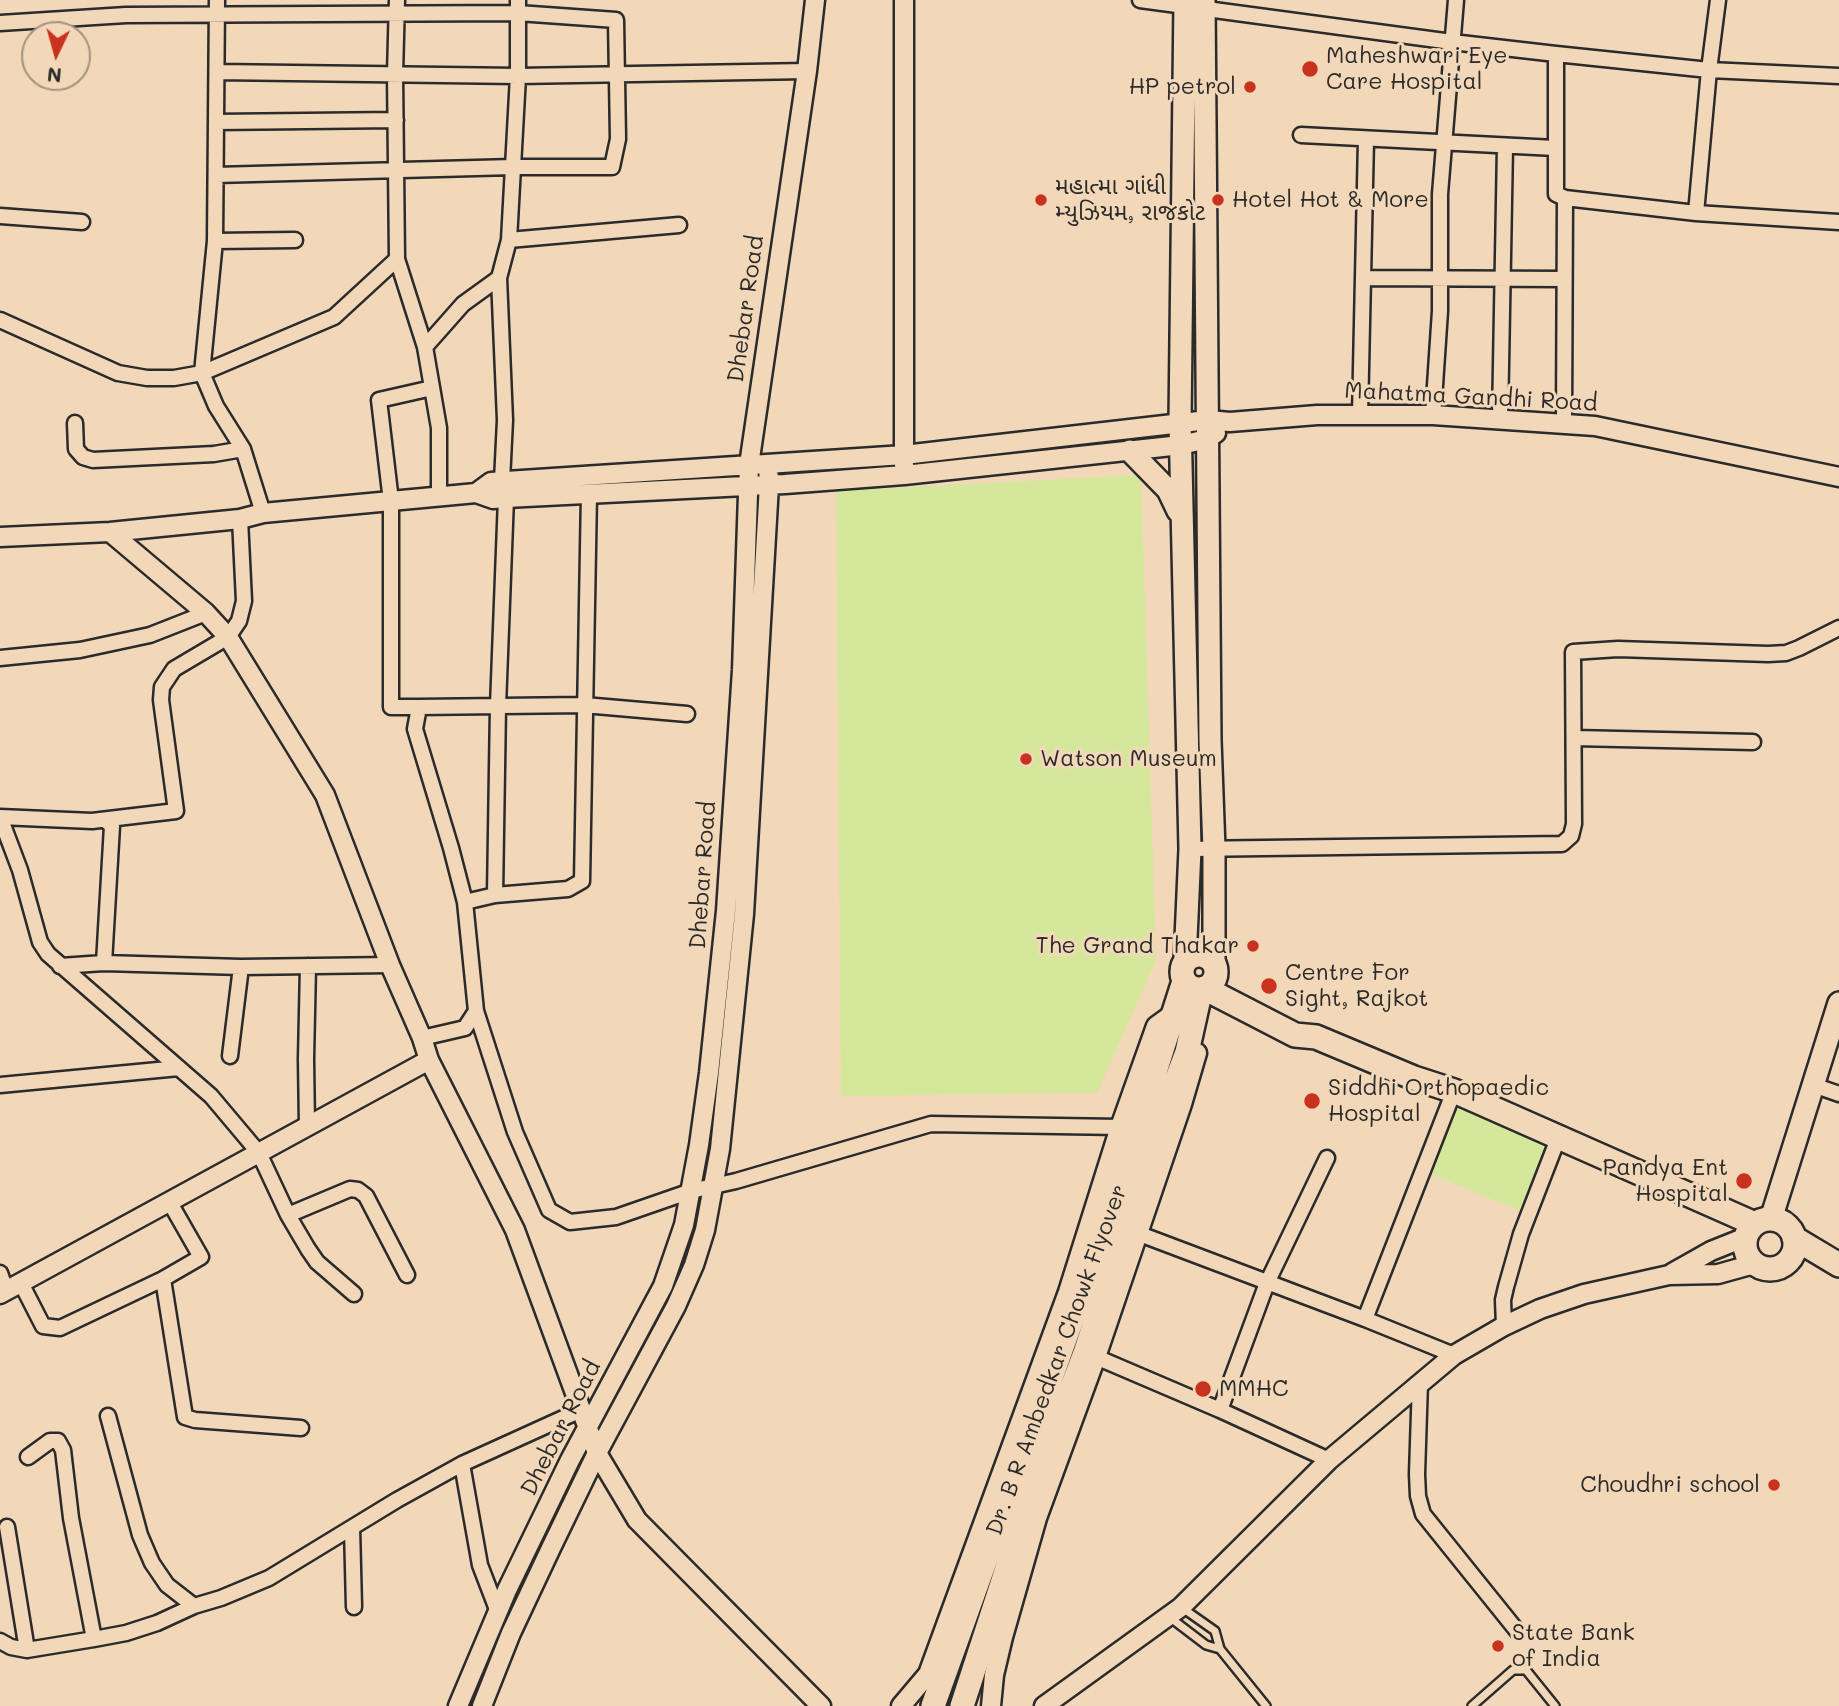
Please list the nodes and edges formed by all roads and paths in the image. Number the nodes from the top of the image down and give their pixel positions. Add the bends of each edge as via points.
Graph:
1 (815, 0) edge
2 (904, 0) edge
3 (1140, 0) edge
4 (1456, 0) edge
5 (1718, 0) edge
6 (1194, 3) edge
7 (518, 7) edge
8 (217, 8) edge
9 (397, 8) edge
10 (0, 23) edge
11 (1452, 42) junction
12 (1556, 54) junction
13 (1709, 70) junction
14 (807, 71) junction
15 (217, 72) junction
16 (395, 74) junction
17 (618, 75) junction
18 (518, 76) junction
19 (1839, 76) edge
20 (396, 120) junction
21 (216, 121) junction
22 (1301, 135) dead end
23 (1366, 139) junction
24 (1444, 144) junction
25 (1505, 146) junction
26 (1555, 148) junction
27 (513, 167) junction
28 (396, 169) junction
29 (216, 175) junction
30 (1564, 198) junction
31 (1696, 213) junction
32 (0, 216) edge
33 (82, 222) dead end
34 (1839, 222) edge
35 (679, 225) dead end
36 (295, 240) dead end
37 (509, 240) junction
38 (215, 241) junction
39 (397, 259) junction
40 (499, 278) junction
41 (1363, 278) junction
42 (1440, 278) junction
43 (1503, 278) junction
44 (1564, 279) junction
45 (0, 320) edge
46 (425, 347) junction
47 (202, 373) junction
48 (432, 388) junction
49 (1360, 415) junction
50 (1433, 415) junction
51 (1500, 420) junction
52 (1180, 422) junction
53 (75, 423) dead end
54 (1564, 424) junction
55 (1208, 430) junction
56 (1181, 445) junction
57 (243, 449) junction
58 (1130, 451) junction
59 (904, 455) junction
60 (768, 464) junction
61 (749, 465) junction
62 (904, 475) junction
63 (1839, 477) edge
64 (769, 485) junction
65 (750, 486) junction
66 (504, 490) junction
67 (589, 494) junction
68 (439, 496) junction
69 (391, 501) junction
70 (263, 513) junction
71 (240, 519) junction
72 (1182, 520) junction
73 (110, 531) junction
74 (0, 537) edge
75 (206, 613) junction
76 (1839, 628) edge
77 (228, 636) junction
78 (0, 658) edge
79 (584, 705) junction
80 (498, 706) junction
81 (419, 707) junction
82 (687, 714) dead end
83 (1574, 738) junction
84 (1754, 742) dead end
85 (0, 817) edge
86 (105, 820) junction
87 (1190, 849) junction
88 (1214, 849) junction
89 (495, 895) junction
90 (465, 902) junction
91 (104, 963) junction
92 (390, 965) junction
93 (60, 966) junction
94 (308, 966) junction
95 (241, 967) junction
96 (1201, 976) junction
97 (1839, 1003) edge
98 (476, 1011) junction
99 (1184, 1016) junction
100 (422, 1038) junction
101 (230, 1056) dead end
102 (429, 1060) junction
103 (179, 1068) junction
104 (0, 1085) edge
105 (1813, 1085) junction
106 (1454, 1091) junction
107 (1839, 1094) edge
108 (307, 1127) junction
109 (1120, 1127) junction
110 (1559, 1136) junction
111 (259, 1153) junction
112 (1327, 1158) dead end
113 (716, 1184) junction
114 (691, 1191) junction
115 (169, 1201) junction
116 (288, 1216) junction
117 (1757, 1227) junction
118 (1137, 1233) junction
119 (1792, 1249) junction
120 (1754, 1264) junction
121 (1839, 1267) edge
122 (0, 1273) edge
123 (407, 1275) dead end
124 (1669, 1275) junction
125 (163, 1279) junction
126 (1267, 1283) junction
127 (9, 1289) edge
128 (354, 1294) dead end
129 (1365, 1319) junction
130 (1504, 1326) junction
131 (1454, 1355) junction
132 (1096, 1357) junction
133 (1420, 1382) junction
134 (1220, 1410) junction
135 (108, 1416) dead end
136 (584, 1418) junction
137 (301, 1428) dead end
138 (597, 1453) junction
139 (28, 1457) dead end
140 (1329, 1460) junction
141 (462, 1464) junction
142 (6, 1527) dead end
143 (352, 1528) junction
144 (194, 1606) junction
145 (354, 1607) dead end
146 (1174, 1611) junction
147 (498, 1612) junction
148 (1518, 1632) dead end
149 (94, 1639) junction
150 (0, 1641) edge
151 (1220, 1649) junction
152 (27, 1650) junction
153 (458, 1706) edge
154 (482, 1706) edge
155 (821, 1706) edge
156 (901, 1706) edge
157 (933, 1706) edge
158 (962, 1706) edge
159 (991, 1706) edge
160 (1044, 1706) edge
161 (1266, 1706) edge
162 (1472, 1706) edge
163 (1555, 1706) edge

1 - 14 street, Dhebar Road
2 - 59 street
3 - 6 street
4 - 11 street
5 - 13 street
6 - 11 street
6 - 52 main road
6 - 55 main road
7 - 9 street
7 - 17 street via 616,20
7 - 18 street
8 - 9 street
8 - 10 street
8 - 15 street
9 - 16 street
11 - 12 street
11 - 24 street
12 - 13 street
12 - 26 street
13 - 19 street
13 - 31 street
14 - 17 street
14 - 61 street, Dhebar Road
15 - 16 street
15 - 21 street
16 - 18 street
16 - 20 street
17 - 18 street
17 - 27 street via 618,139 612,167
18 - 27 street
20 - 21 street
20 - 28 street
21 - 29 street
22 - 23 street
23 - 24 street
23 - 41 street
24 - 25 street
24 - 42 street
25 - 26 street
25 - 43 street
26 - 30 street via 1556,194
27 - 28 street
27 - 37 street
28 - 29 street
28 - 39 street
29 - 38 street
30 - 31 street
30 - 44 street
31 - 34 street
32 - 33 street
35 - 37 street
36 - 38 street
37 - 40 street
38 - 47 street
39 - 46 street
39 - 47 street via 334,317
40 - 46 street via 463,304
40 - 66 street
41 - 42 street
41 - 49 street
42 - 43 street
42 - 50 street
43 - 44 street
43 - 51 street
44 - 54 street
45 - 47 street via 118,373 147,378
46 - 48 street
47 - 57 street
48 - 68 street via 439,428
48 - 69 street via 379,400
49 - 50 street, Mahatma Gandhi Road
49 - 55 street, Mahatma Gandhi Road via 1230,422
50 - 51 street, Mahatma Gandhi Road
51 - 54 street, Mahatma Gandhi Road
52 - 55 street, Mahatma Gandhi Road
52 - 56 main road
52 - 59 street, Mahatma Gandhi Road
53 - 57 street via 76,449 93,460
54 - 63 street, Mahatma Gandhi Road via 1595,426
55 - 56 street
55 - 88 main road
56 - 58 street
56 - 72 main road
57 - 70 street
58 - 62 street
58 - 72 main road via 1168,490
59 - 60 street, Mahatma Gandhi Road
59 - 62 street
60 - 61 street, Mahatma Gandhi Road
60 - 64 street, Dhebar Road
61 - 65 street, Dhebar Road
61 - 66 street, Mahatma Gandhi Road
62 - 64 street
64 - 65 street
64 - 113 street, Dhebar Road via 744,914
65 - 67 street
65 - 114 street, Dhebar Road via 726,911
66 - 67 street
66 - 68 street via 491,482 476,493
66 - 80 street
67 - 79 street
68 - 69 street
69 - 70 street
69 - 81 street via 391,707
70 - 71 street
71 - 73 street
71 - 77 street via 244,601 239,621
72 - 87 main road
73 - 74 street
73 - 75 street
75 - 77 street
75 - 78 street via 150,635 80,650
76 - 83 street via 1786,653 1573,652
77 - 86 street via 174,669 162,687 176,811
77 - 92 street via 325,795
79 - 80 street
79 - 82 street
79 - 89 street via 582,881 568,889
80 - 81 street
80 - 89 street
81 - 90 street via 415,729
83 - 84 street
83 - 88 street via 1574,824 1571,836 1562,844
85 - 86 street
85 - 93 street via 40,942
86 - 91 street via 112,826
87 - 88 street
87 - 96 main road
88 - 96 main road
89 - 90 street
90 - 98 street
91 - 93 street
91 - 95 street
92 - 94 street
92 - 100 street
93 - 103 street
94 - 95 street
94 - 108 street
95 - 101 street
96 - 99 main road
96 - 106 main road via 1296,1035 1316,1037
97 - 105 main road
98 - 100 street via 465,1028
98 - 114 street via 515,1132 549,1210 570,1222 616,1217
99 - 109 street via 1156,1026
99 - 118 street via 1201,1031 1200,1040
99 - 157 main road, Dr. B R Ambedkar Chowk Flyover via 1164,1047 1108,1219
99 - 158 main road, Dr. B R Ambedkar Chowk Flyover via 1187,1052
100 - 102 street
102 - 108 street
102 - 136 street via 515,1230
103 - 104 street
103 - 111 street
105 - 107 street
105 - 117 main road
106 - 110 main road
106 - 129 street
108 - 111 street
109 - 113 street via 931,1124
109 - 156 street via 1068,1292 928,1674
110 - 117 main road
110 - 130 street via 1521,1234 1503,1300
111 - 115 street
111 - 116 street
112 - 126 street
113 - 114 street
113 - 138 street, Dhebar Road via 681,1296
114 - 136 street, Dhebar Road via 663,1286
115 - 125 street via 201,1257
115 - 127 street
116 - 123 street via 350,1189 358,1190 366,1196
116 - 128 street via 317,1262
117 - 119 main road via 1786,1225
117 - 120 main road via 1746,1251
117 - 124 street
118 - 126 street
118 - 132 street
119 - 120 main road via 1776,1268
119 - 121 main road
120 - 124 street via 1718,1274
122 - 127 street
124 - 130 street via 1584,1294
125 - 127 street via 60,1328 43,1326
125 - 137 street via 185,1417
126 - 129 street
126 - 134 street
129 - 131 street
130 - 131 street
131 - 133 street
132 - 134 street
132 - 159 street via 1037,1518 1003,1637
133 - 140 street
133 - 148 street via 1417,1475 1423,1514
134 - 140 street
135 - 144 street via 152,1563 167,1585
136 - 138 street
136 - 141 street
136 - 147 street, Dhebar Road
138 - 154 street, Dhebar Road via 511,1633
138 - 155 street via 637,1520
139 - 149 street via 50,1441 58,1441 63,1450
140 - 146 street
141 - 143 street
141 - 147 street via 480,1564
142 - 152 street
143 - 144 street via 268,1578
143 - 145 street
144 - 149 street via 157,1623
146 - 151 lane via 1206,1645
146 - 151 lane via 1215,1631
146 - 160 street
147 - 153 street, Dhebar Road
149 - 152 street
150 - 152 street
151 - 161 lane
162 - 163 lane via 1513,1670 1526,1670

